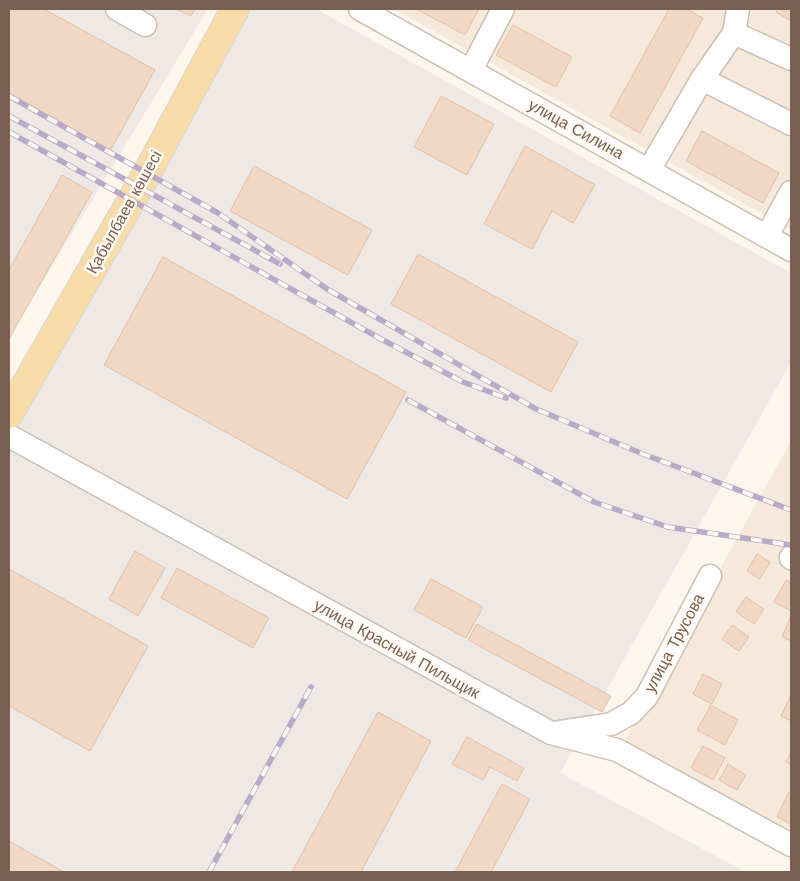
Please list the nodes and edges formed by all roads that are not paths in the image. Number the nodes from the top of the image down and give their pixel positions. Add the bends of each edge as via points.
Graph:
1 (117, 9) edge
2 (235, 9) edge
3 (503, 9) edge
4 (738, 9) edge
5 (368, 11) edge
6 (145, 25) dead end
7 (734, 32) junction
8 (791, 59) edge
9 (471, 70) junction
10 (702, 80) junction
11 (791, 124) edge
12 (649, 170) junction
13 (791, 192) edge
14 (768, 236) junction
15 (791, 250) edge
16 (9, 414) edge
17 (9, 436) edge
18 (710, 576) dead end
19 (551, 733) junction
20 (791, 845) edge

1 - 6 street
2 - 16 main road, Қабылбаев көшесі via 147,173
3 - 9 street
4 - 7 street
5 - 9 street, улица Силина
7 - 8 street
7 - 10 street
9 - 12 street, улица Силина
10 - 11 street
10 - 12 street
12 - 14 street, улица Силина
13 - 14 street
14 - 15 street, улица Силина
17 - 19 street, улица Красный Пильщик
18 - 19 street, улица Трусова via 647,696 631,713 611,724
19 - 20 street, улица Красный Пильщик via 616,750

